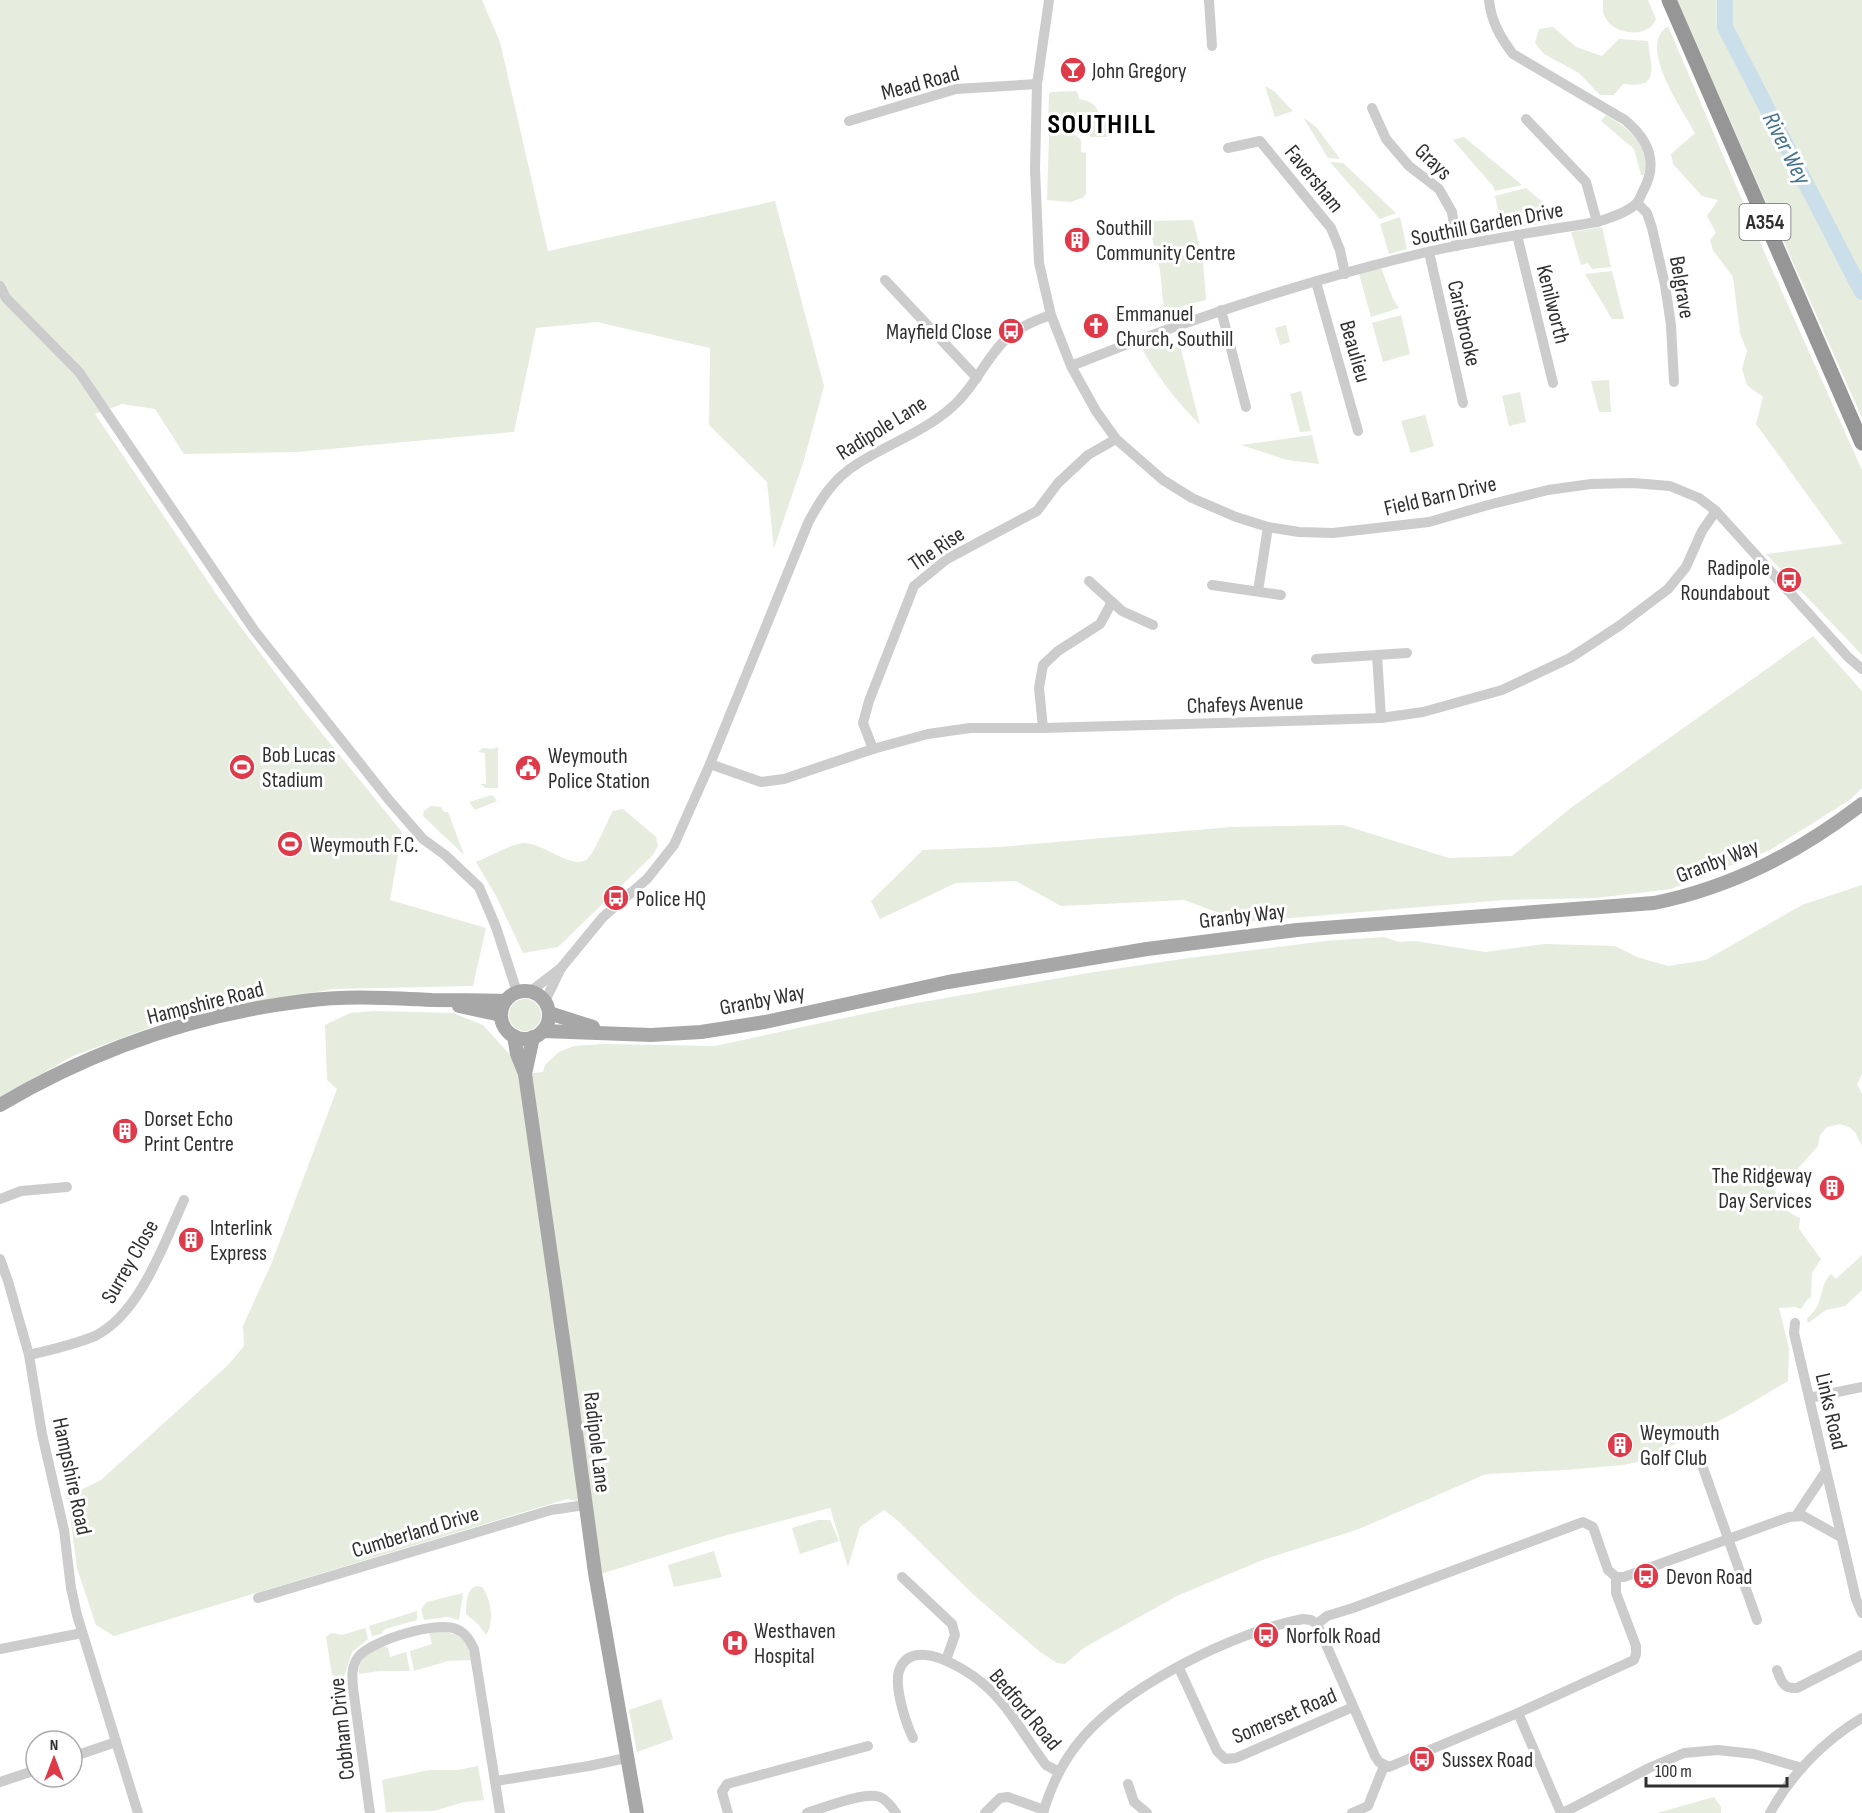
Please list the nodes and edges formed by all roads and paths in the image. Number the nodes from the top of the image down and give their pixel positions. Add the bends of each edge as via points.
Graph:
1 (1049, 0) edge
2 (1209, 0) edge
3 (1489, 0) edge
4 (1669, 0) edge
5 (1212, 46) dead end
6 (1037, 84) junction
7 (1372, 108) dead end
8 (1526, 119) dead end
9 (849, 121) dead end
10 (1228, 148) dead end
11 (1636, 203) junction
12 (1597, 222) junction
13 (1517, 235) junction
14 (1456, 246) junction
15 (1429, 252) junction
16 (1345, 274) junction
17 (885, 280) dead end
18 (1316, 282) junction
19 (0, 286) edge
20 (1221, 310) junction
21 (1051, 315) junction
22 (1071, 366) junction
23 (977, 378) junction
24 (1674, 382) dead end
25 (1553, 383) dead end
26 (1463, 403) dead end
27 (1246, 407) dead end
28 (1358, 431) dead end
29 (1116, 439) junction
30 (1862, 443) edge
31 (1716, 511) junction
32 (1268, 527) junction
33 (1089, 581) dead end
34 (1212, 585) dead end
35 (1258, 591) junction
36 (1281, 595) dead end
37 (1112, 602) junction
38 (1154, 625) dead end
39 (1407, 652) dead end
40 (1377, 655) junction
41 (1316, 659) dead end
42 (1862, 669) edge
43 (1381, 718) junction
44 (1043, 728) junction
45 (873, 749) junction
46 (710, 764) junction
47 (1862, 804) edge
48 (561, 968) junction
49 (524, 992) junction
50 (434, 1000) junction
51 (505, 1001) junction
52 (547, 1007) junction
53 (501, 1015) junction
54 (609, 1032) junction
55 (538, 1034) junction
56 (514, 1036) junction
57 (525, 1074) junction
58 (0, 1105) edge
59 (67, 1187) dead end
60 (0, 1199) edge
61 (184, 1200) dead end
62 (0, 1259) edge
63 (4, 1282) edge
64 (1795, 1323) dead end
65 (28, 1355) junction
66 (1862, 1387) edge
67 (1809, 1398) junction
68 (1701, 1465) dead end
69 (1826, 1471) junction
70 (585, 1505) junction
71 (1796, 1516) junction
72 (1841, 1537) junction
73 (1728, 1540) junction
74 (902, 1577) dead end
75 (1616, 1577) junction
76 (258, 1598) dead end
77 (1862, 1613) edge
78 (1757, 1620) dead end
79 (1317, 1624) junction
80 (82, 1633) junction
81 (0, 1649) edge
82 (1862, 1655) edge
83 (946, 1660) junction
84 (1179, 1668) junction
85 (1777, 1670) dead end
86 (1353, 1707) junction
87 (1518, 1713) junction
88 (1862, 1718) edge
89 (913, 1738) dead end
90 (116, 1742) junction
91 (868, 1746) dead end
92 (84, 1753) edge
93 (626, 1758) junction
94 (1384, 1766) junction
95 (1802, 1768) junction
96 (1059, 1772) junction
97 (24, 1774) edge
98 (496, 1781) junction
99 (0, 1782) edge
100 (1128, 1784) dead end
101 (1043, 1812) edge
102 (138, 1813) edge
103 (370, 1813) edge
104 (500, 1813) edge
105 (637, 1813) edge
106 (728, 1813) edge
107 (807, 1813) edge
108 (896, 1813) edge
109 (985, 1813) edge
110 (1147, 1813) edge
111 (1352, 1813) edge
112 (1562, 1813) edge
113 (1770, 1813) edge

1 - 6 street
2 - 5 street
3 - 11 street via 1500,38 1513,54 1625,120 1637,131 1647,145 1651,161 1650,175
4 - 30 highway, A354
6 - 9 street, Mead Road via 956,89
6 - 21 street via 1039,263
7 - 14 street, Grays via 1386,139 1409,166 1439,189 1452,212
8 - 12 street via 1586,183
10 - 16 street, Faversham via 1260,141 1331,228
11 - 12 street, Southill Garden Drive
11 - 24 street, Belgrave via 1647,213 1659,260 1670,322
12 - 13 street, Southill Garden Drive
13 - 14 street, Southill Garden Drive
13 - 25 street, Kenilworth
14 - 15 street, Southill Garden Drive
15 - 16 street, Southill Garden Drive
15 - 26 street, Carisbrooke
16 - 18 street, Southill Garden Drive
17 - 23 street
18 - 20 street, Southill Garden Drive
18 - 28 street, Beaulieu
19 - 49 street via 6,298 79,372 254,630 374,781 423,839 479,887
20 - 22 street, Southill Garden Drive
20 - 27 street
21 - 22 street, Field Barn Drive
21 - 23 street, Radipole Lane via 1028,323 1004,342
22 - 29 street, Field Barn Drive
23 - 46 street, Radipole Lane via 954,406 856,465 819,501
29 - 32 street, Field Barn Drive via 1163,480 1192,498
29 - 45 street, The Rise via 1088,455 1058,483 1037,511 947,559 914,586 863,723
31 - 32 street, Field Barn Drive via 1699,498 1670,486 1591,484 1548,490 1429,522 1379,530 1333,533
31 - 42 street, Field Barn Drive
31 - 43 street, Chafeys Avenue via 1686,567 1668,589 1570,658 1502,690 1423,712
32 - 35 street
33 - 37 street
34 - 35 street
35 - 36 street
37 - 38 street via 1122,611
37 - 44 street via 1100,624 1043,665
39 - 40 street
40 - 41 street
40 - 43 street
43 - 44 street, Chafeys Avenue
44 - 45 street, Chafeys Avenue via 969,728
45 - 46 street, Chafeys Avenue via 784,779 761,782
46 - 48 street, Radipole Lane via 674,845 647,879 603,917
47 - 54 main road, Granby Way via 1765,866 1690,896 1654,903 1297,930 1147,949 948,982 701,1032
48 - 49 street, Radipole Lane
48 - 52 street, Radipole Lane
49 - 51 main road
49 - 52 main road via 539,996
50 - 51 main road
50 - 53 main road
50 - 58 main road, Hampshire Road via 387,997 305,1001 212,1018 68,1068
51 - 53 main road
52 - 54 main road, Granby Way
52 - 55 main road via 547,1024
53 - 56 main road via 504,1026
54 - 55 main road, Granby Way
55 - 56 main road via 524,1039
55 - 57 main road, Radipole Lane
56 - 57 main road, Radipole Lane
57 - 70 main road, Radipole Lane
59 - 60 street via 21,1191
61 - 65 street, Surrey Close via 157,1260 116,1322 69,1346
62 - 63 street, Hampshire Road
63 - 65 street, Hampshire Road
64 - 67 street, Links Road
65 - 80 street, Hampshire Road
66 - 67 street
67 - 69 street, Links Road
68 - 73 street
69 - 71 street
69 - 72 street, Links Road
70 - 76 street, Cumberland Drive via 551,1510
70 - 93 main road, Radipole Lane
71 - 72 street via 1808,1518
71 - 73 street
72 - 77 street, Links Road
73 - 75 street
73 - 78 street
74 - 83 street via 952,1624 955,1635
75 - 79 street via 1608,1570 1593,1527 1583,1522 1327,1616
75 - 87 street via 1616,1593 1636,1646 1634,1660
79 - 84 street via 1303,1619 1272,1626 1212,1649
79 - 86 street
80 - 81 street
80 - 90 street
82 - 85 street via 1797,1688 1785,1686
83 - 89 street, Bedford Road via 914,1656 898,1672 905,1722
83 - 96 street, Bedford Road via 994,1693 1046,1765
84 - 86 street, Somerset Road via 1217,1751 1225,1759 1236,1758
84 - 96 street via 1150,1683 1096,1724 1075,1746
86 - 94 street via 1375,1756
87 - 94 street via 1393,1766
87 - 112 street
88 - 95 street via 1825,1744
90 - 92 street
90 - 102 street
91 - 106 street via 727,1784 722,1792
93 - 98 street
93 - 105 main road, Radipole Lane
94 - 111 street via 1368,1806
95 - 112 street via 1754,1754 1718,1750 1684,1753
95 - 113 street
96 - 101 street
97 - 99 street
98 - 103 street, Cobham Drive via 474,1650 468,1636 458,1629 436,1626 369,1648 354,1664 354,1698
98 - 104 street, Cobham Drive
100 - 110 street via 1134,1802
101 - 109 street via 1008,1797 1000,1798
107 - 108 street via 867,1796 880,1797

